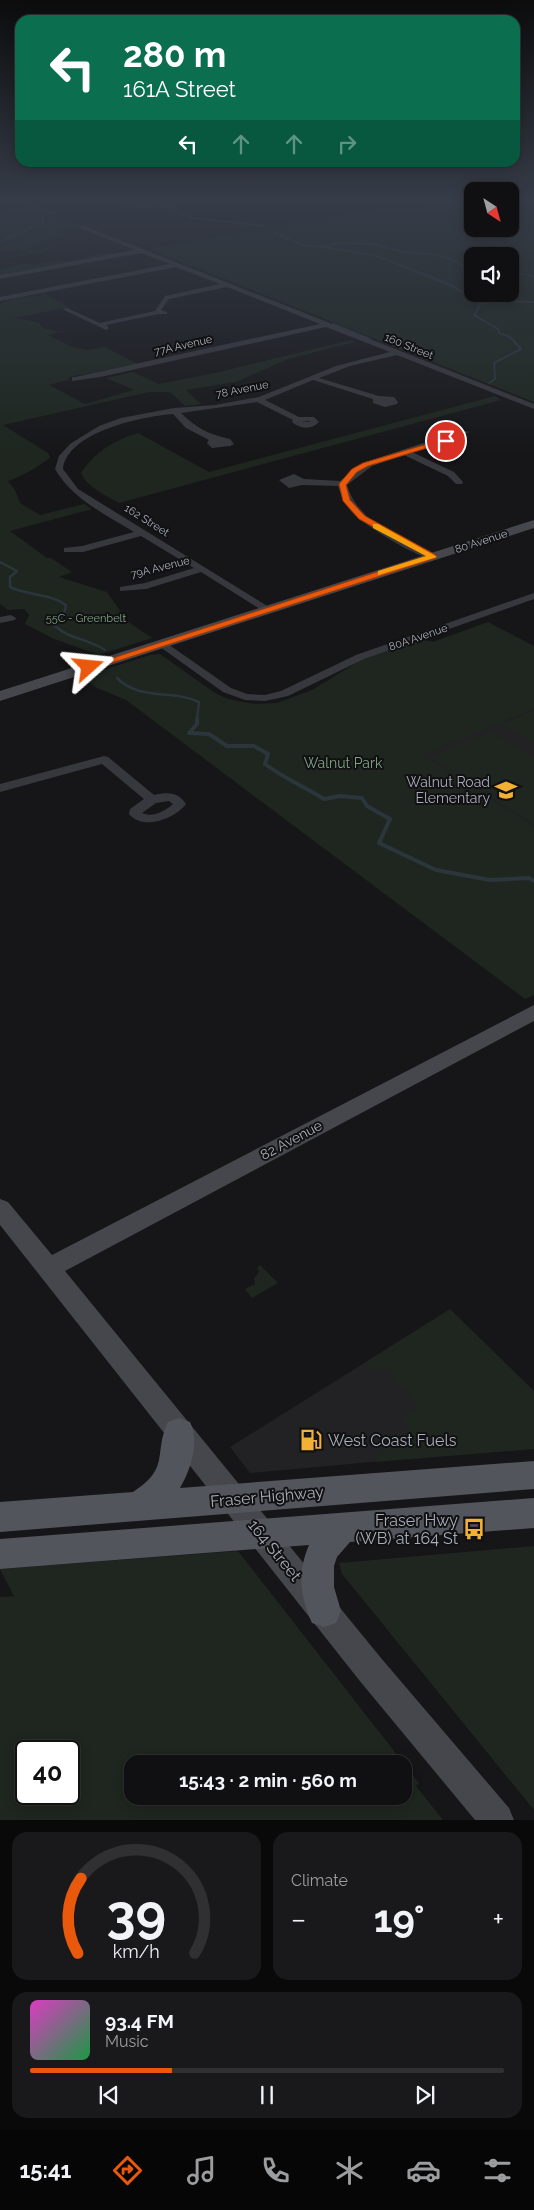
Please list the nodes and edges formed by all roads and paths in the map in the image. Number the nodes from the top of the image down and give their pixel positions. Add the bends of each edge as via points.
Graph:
1 (70, 285) edge
2 (227, 285) joint
3 (0, 298) edge
4 (65, 309) dead end
5 (162, 313) joint
6 (326, 324) junction
7 (102, 326) joint
8 (397, 353) junction
9 (75, 378) dead end
10 (313, 378) junction
11 (378, 398) dead end
12 (258, 400) junction
13 (534, 408) edge
14 (174, 410) junction
15 (298, 419) dead end
16 (466, 432) dead end
17 (88, 436) joint
18 (214, 440) dead end
19 (405, 452) junction
20 (302, 482) dead end
21 (459, 482) dead end
22 (342, 484) junction
23 (534, 524) edge
24 (143, 532) junction
25 (66, 550) dead end
26 (433, 557) junction
27 (202, 569) junction
28 (124, 589) dead end
29 (533, 598) edge
30 (267, 609) junction
31 (12, 618) dead end
32 (0, 620) edge
33 (161, 644) junction
34 (0, 696) edge
35 (0, 774) edge
36 (6, 786) edge
37 (152, 800) dead end
38 (534, 1012) edge
39 (0, 1208) edge
40 (48, 1268) junction
41 (179, 1431) junction
42 (534, 1475) edge
43 (233, 1498) junction
44 (140, 1506) junction
45 (534, 1513) edge
46 (0, 1517) edge
47 (342, 1528) junction
48 (261, 1534) junction
49 (0, 1554) edge
50 (324, 1612) junction
51 (497, 1820) edge

1 - 3 street
2 - 5 street via 167,297 158,310
2 - 6 street, 160 Street
4 - 7 street
5 - 7 street
6 - 8 street, 160 Street
6 - 9 street, 77A Avenue
8 - 10 street, 78 Avenue via 339,367
8 - 13 street, 160 Street
10 - 11 street
10 - 12 street, 78 Avenue
12 - 14 street, 78 Avenue
12 - 15 street
14 - 17 street, 78 Avenue via 120,421
14 - 18 street via 189,426
16 - 19 street
17 - 24 street, 162 Street via 62,458 59,469 75,490
19 - 21 street via 451,474
19 - 22 street via 365,465
20 - 22 street
22 - 26 street via 346,501 362,517
23 - 26 street, 80 Avenue
24 - 25 street via 83,549
24 - 27 street, 162 Street
26 - 30 street, 80 Avenue
27 - 28 street, 79A Avenue via 146,586
27 - 30 street, 162 Street
29 - 33 street, 80A Avenue via 360,657 275,697 240,696 227,690
30 - 33 street, 80 Avenue
31 - 32 street
33 - 34 street, 80 Avenue
35 - 36 street
36 - 37 street via 104,755
38 - 40 street, 82 Avenue
39 - 40 street, 164 Street
40 - 41 street, 164 Street
41 - 43 street, 164 Street
41 - 44 main road via 175,1464 168,1482
42 - 43 main road, Fraser Highway
43 - 44 main road, Fraser Highway
43 - 48 street, 164 Street
44 - 46 main road, Fraser Highway
45 - 47 main road
47 - 48 main road
47 - 50 main road via 328,1540 318,1565 316,1581
48 - 49 main road
48 - 50 street, 164 Street
50 - 51 street, 164 Street

